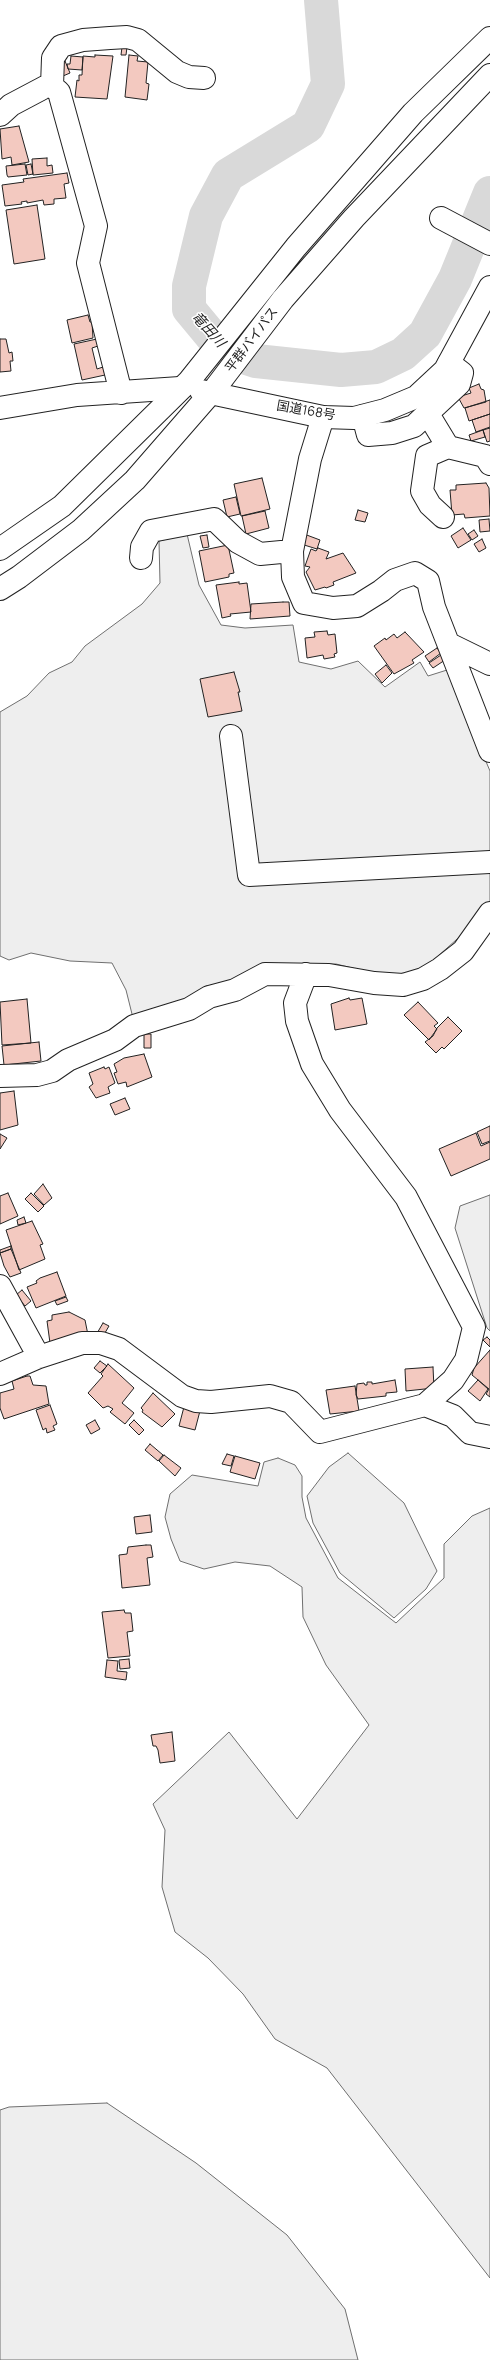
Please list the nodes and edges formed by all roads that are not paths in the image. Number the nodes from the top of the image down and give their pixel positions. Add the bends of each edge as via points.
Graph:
1 (490, 38) edge
2 (490, 75) edge
3 (204, 78) dead end
4 (52, 86) junction
5 (0, 115) edge
6 (441, 218) dead end
7 (490, 244) edge
8 (490, 288) edge
9 (449, 363) junction
10 (184, 385) junction
11 (214, 390) junction
12 (121, 393) junction
13 (0, 408) edge
14 (428, 414) junction
15 (363, 416) junction
16 (323, 417) junction
17 (448, 446) junction
18 (490, 464) edge
19 (443, 517) dead end
20 (0, 549) edge
21 (292, 551) junction
22 (141, 558) dead end
23 (0, 589) edge
24 (449, 644) junction
25 (490, 664) edge
26 (231, 736) dead end
27 (490, 750) edge
28 (490, 862) edge
29 (490, 913) edge
30 (306, 974) junction
31 (0, 1076) edge
32 (0, 1286) edge
33 (39, 1357) junction
34 (0, 1374) edge
35 (425, 1405) junction
36 (490, 1437) edge

1 - 10 main road, 平群バイパス via 413,113 254,296
2 - 11 main road, 平群バイパス via 354,218 284,299
3 - 4 main road via 188,77 177,72 138,40 127,37 83,40 61,46 53,58
4 - 5 main road via 45,87
4 - 12 main road via 59,92 96,226 88,263
6 - 7 main road
8 - 9 main road, 国道168号
9 - 14 main road via 462,373 459,384
9 - 15 main road, 国道168号 via 445,370 416,397
10 - 11 main road, 国道168号
10 - 12 main road, 国道168号
10 - 20 main road, 平群バイパス via 62,506
11 - 16 main road, 国道168号
11 - 23 main road, 平群バイパス via 129,485 81,530 19,578
12 - 13 main road, 国道168号 via 77,395
14 - 15 main road via 414,426 392,433 368,435
14 - 17 main road
15 - 16 main road, 国道168号
16 - 21 main road via 310,459
17 - 18 main road via 486,456
17 - 19 main road via 427,456 422,491 430,505
21 - 22 main road via 260,554 238,542 214,519 151,531 142,548
21 - 24 main road via 293,577 304,603 333,608 357,606 382,592 395,580 414,573 428,581 434,606
24 - 25 main road
24 - 27 main road
26 - 28 main road via 250,875
29 - 30 main road via 463,951 423,979 403,985
30 - 31 main road via 265,974 235,990 209,997 189,1009 134,1026 115,1040 68,1060 52,1071 37,1075
30 - 35 main road via 295,1003 297,1021 312,1064 340,1110 406,1197 474,1327 466,1360 453,1380
32 - 33 main road
33 - 34 main road
33 - 35 main road via 82,1343 100,1343 119,1349 182,1396 196,1401 270,1396 292,1402 320,1432
35 - 36 main road via 453,1416 470,1433

